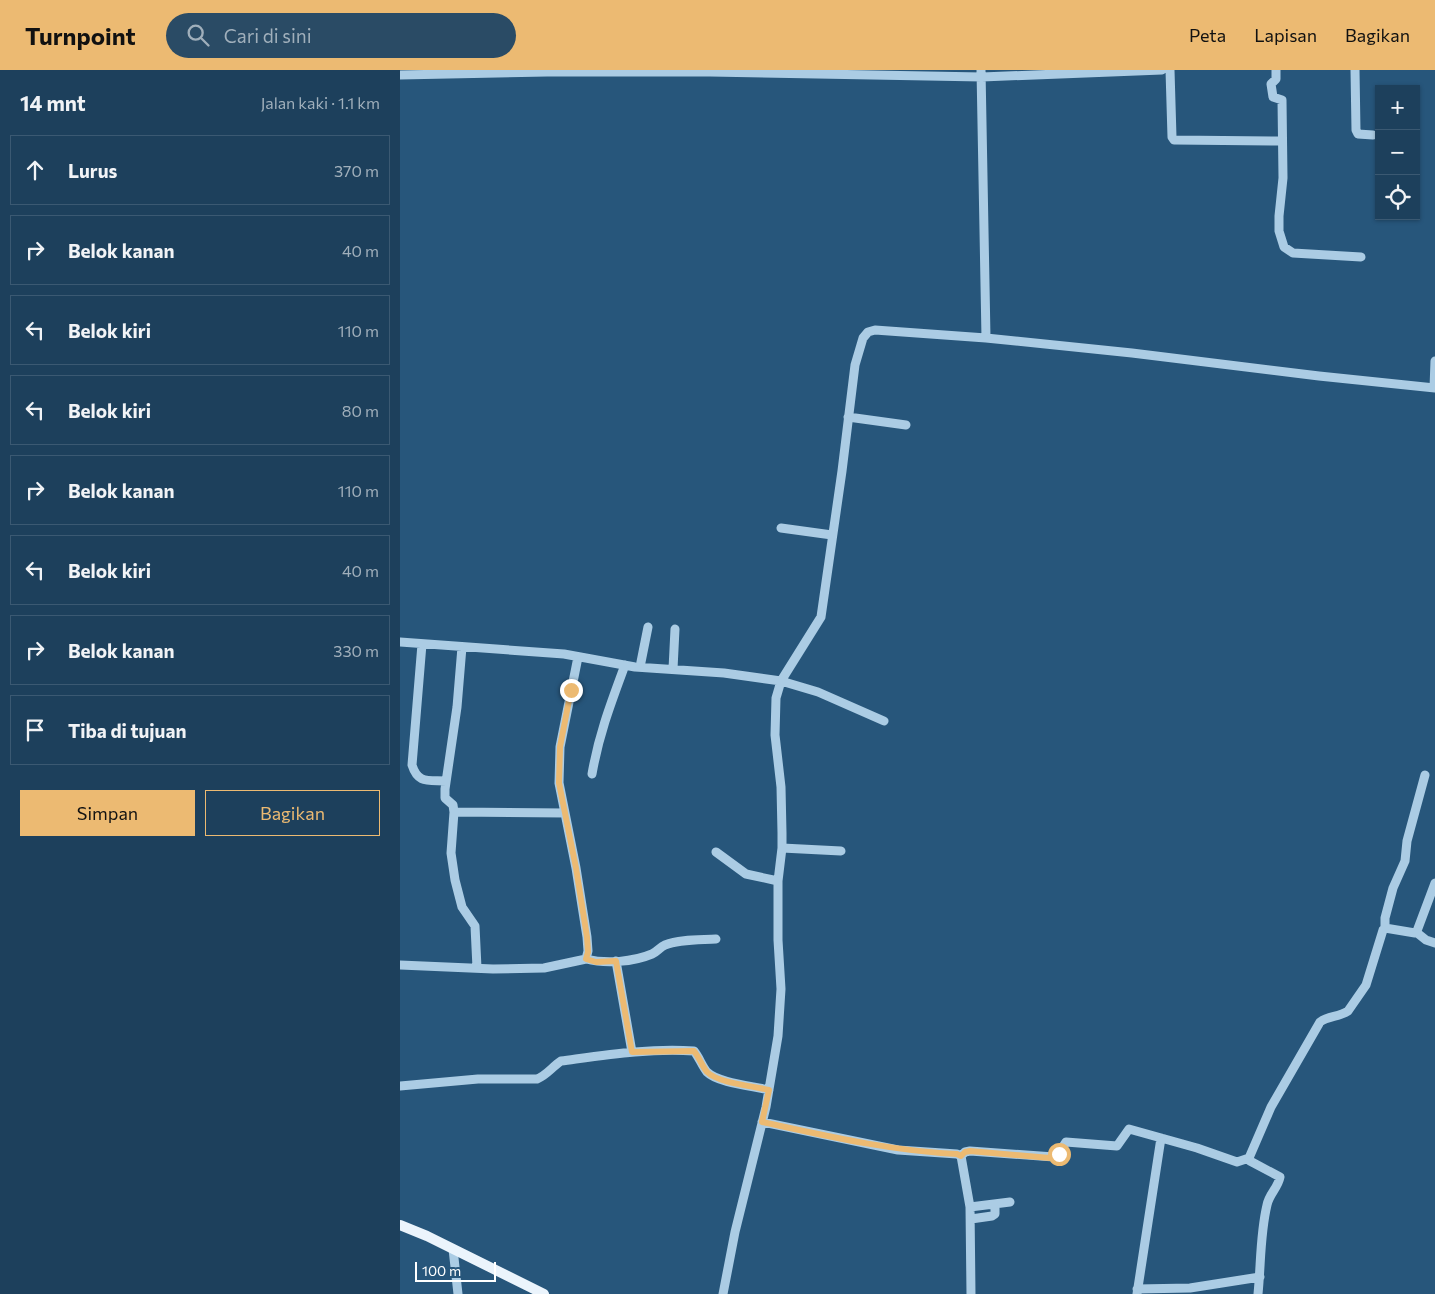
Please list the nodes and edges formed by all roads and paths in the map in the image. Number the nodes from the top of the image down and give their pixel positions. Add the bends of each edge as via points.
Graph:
1 (1162, 70) edge
2 (1170, 70) edge
3 (1276, 70) edge
4 (1355, 70) edge
5 (596, 72) edge
6 (982, 73) edge
7 (400, 75) edge
8 (1373, 135) dead end
9 (1282, 141) junction
10 (1361, 257) dead end
11 (986, 338) junction
12 (1435, 361) edge
13 (1434, 388) edge
14 (848, 418) junction
15 (906, 425) dead end
16 (781, 528) dead end
17 (832, 535) junction
18 (648, 627) dead end
19 (675, 629) dead end
20 (400, 642) edge
21 (422, 644) junction
22 (462, 647) junction
23 (578, 656) junction
24 (626, 665) junction
25 (640, 667) junction
26 (673, 670) junction
27 (781, 682) junction
28 (884, 721) dead end
29 (592, 774) dead end
30 (1425, 774) dead end
31 (446, 782) junction
32 (454, 812) junction
33 (565, 813) junction
34 (782, 848) junction
35 (841, 851) dead end
36 (716, 852) dead end
37 (778, 881) junction
38 (1435, 883) edge
39 (1385, 928) junction
40 (1416, 932) junction
41 (716, 939) dead end
42 (1435, 944) edge
43 (586, 959) junction
44 (616, 961) junction
45 (400, 965) edge
46 (477, 968) junction
47 (632, 1052) junction
48 (400, 1086) edge
49 (769, 1090) junction
50 (762, 1122) junction
51 (1161, 1138) junction
52 (961, 1156) junction
53 (1249, 1158) junction
54 (1010, 1202) dead end
55 (995, 1204) junction
56 (970, 1207) junction
57 (971, 1219) junction
58 (400, 1225) edge
59 (453, 1249) junction
60 (1260, 1277) junction
61 (1137, 1291) edge
62 (458, 1294) edge
63 (544, 1294) edge
64 (723, 1294) edge
65 (972, 1294) edge
66 (1258, 1294) edge

1 - 6 street
2 - 9 street via 1174,140
3 - 9 street via 1276,79 1271,84 1273,97 1282,100
4 - 8 street via 1356,130 1358,134
5 - 6 street
5 - 7 street
6 - 11 street
9 - 10 street via 1279,216 1284,247 1299,254
11 - 13 street
11 - 14 street via 868,332 855,365
12 - 13 street
14 - 15 street
14 - 17 street
16 - 17 street
17 - 27 street via 820,616
18 - 25 street
19 - 26 street
20 - 21 street
21 - 22 street
21 - 31 street via 412,765 420,779
22 - 23 street
22 - 31 street
23 - 24 street
23 - 33 street via 560,747 559,783
24 - 25 street
24 - 29 street via 605,718
25 - 26 street
26 - 27 street via 724,673
27 - 28 street via 818,692
27 - 34 street via 776,698 775,735 781,787
30 - 39 street via 1407,841 1405,861 1393,888
31 - 32 street via 445,798 453,805
32 - 33 street
32 - 46 street via 451,853 462,907 475,926
33 - 43 street via 587,937
34 - 35 street
34 - 37 street
36 - 37 street via 746,874
37 - 49 street via 781,989 778,1036
38 - 40 street
39 - 40 street
39 - 53 street via 1366,985 1348,1011 1320,1022 1271,1107
40 - 42 street
41 - 44 street via 665,945 639,958
43 - 44 street
43 - 46 street via 544,968
44 - 47 street
45 - 46 street
47 - 48 street via 561,1061 537,1079 478,1079
47 - 49 street via 694,1051 712,1076
49 - 50 street
50 - 52 street via 898,1150
50 - 64 street
51 - 52 street via 1129,1129 1117,1146 1066,1142 1054,1157 970,1151
51 - 53 street via 1237,1162
51 - 61 street
52 - 56 street
53 - 60 street via 1280,1177 1267,1203
54 - 55 street
55 - 56 street
55 - 57 street via 992,1216
56 - 57 street
57 - 65 street
58 - 59 main road
59 - 62 street
59 - 63 main road
60 - 61 street
60 - 66 street

